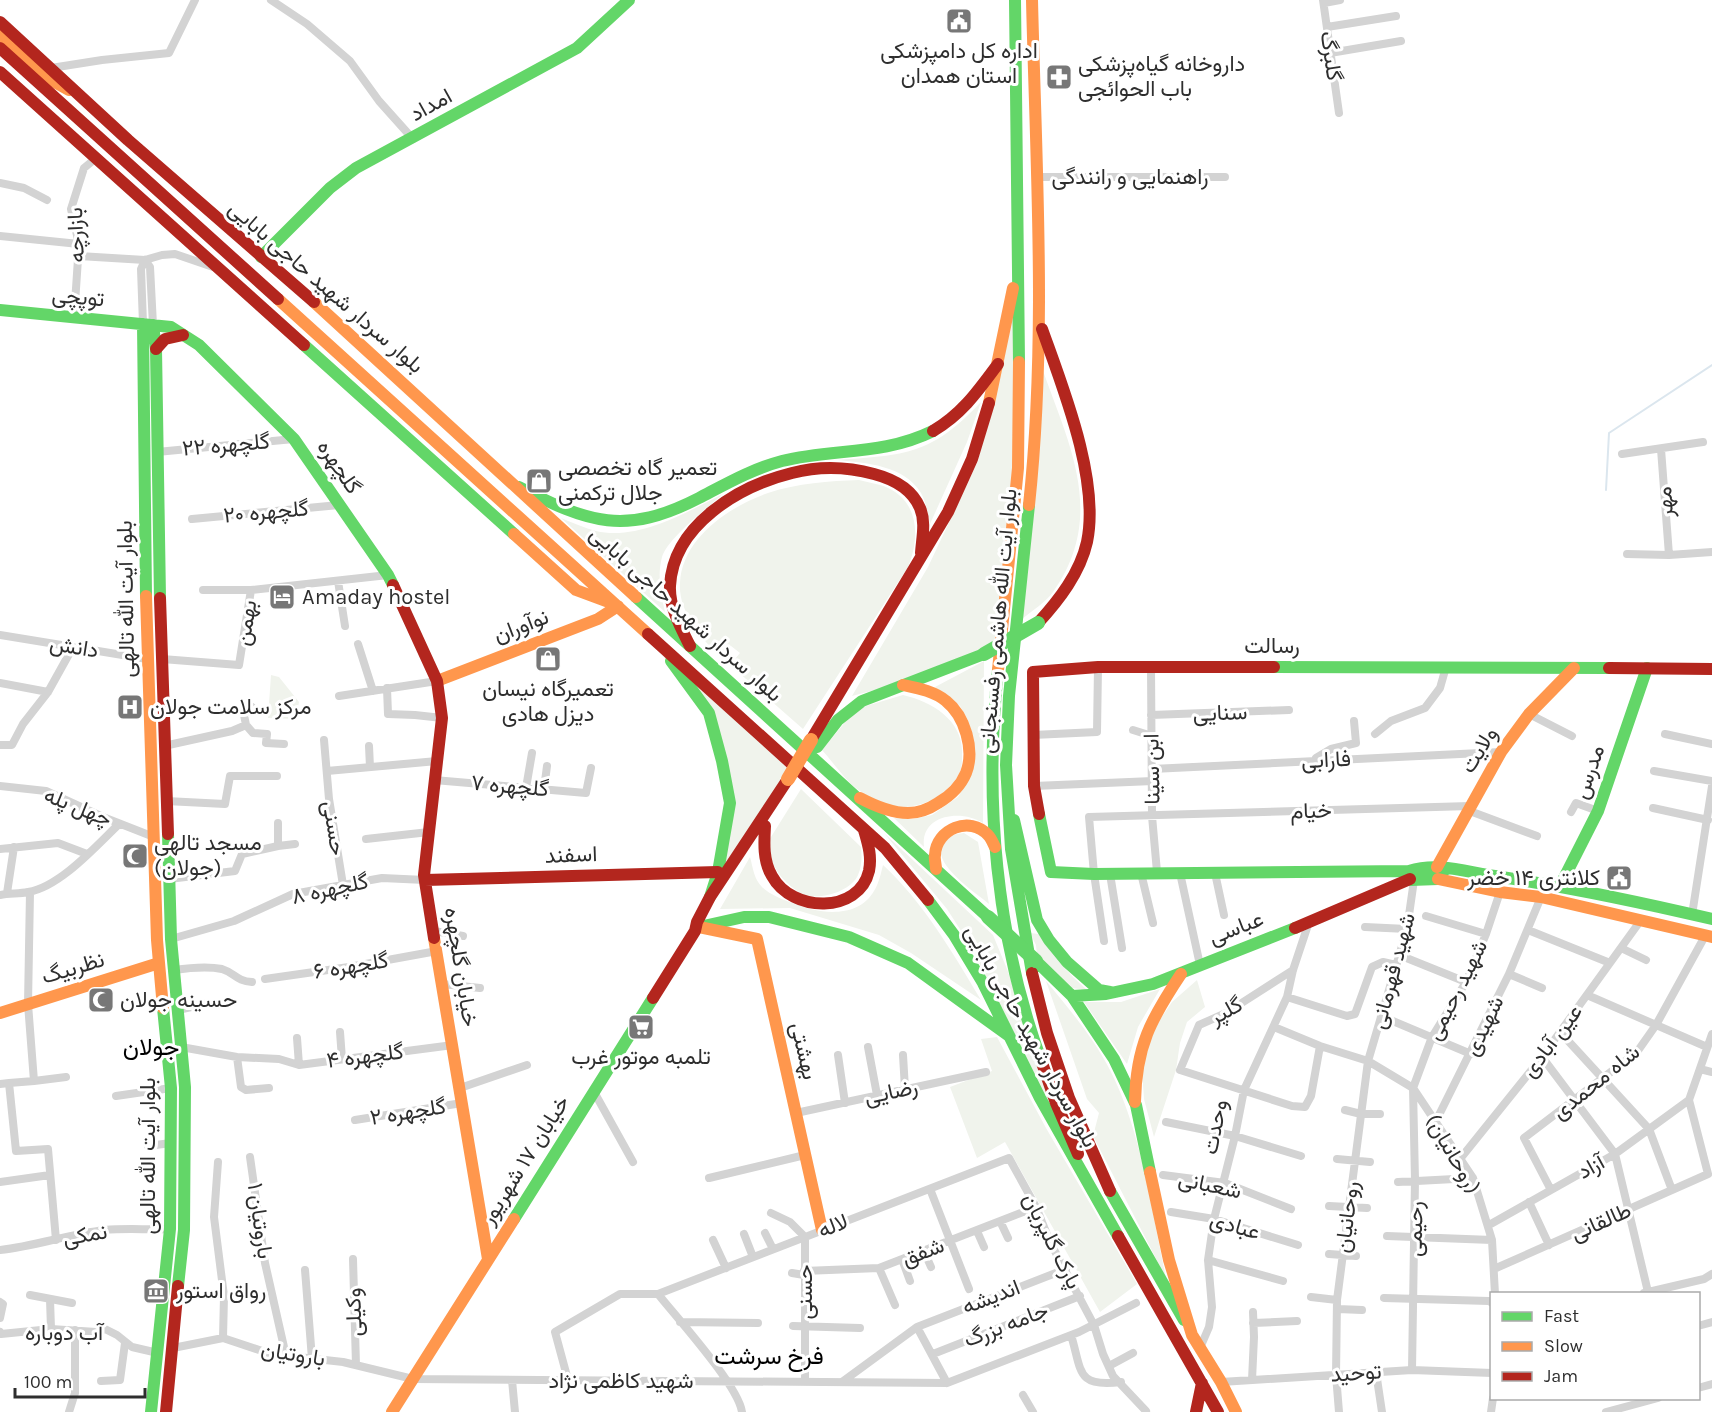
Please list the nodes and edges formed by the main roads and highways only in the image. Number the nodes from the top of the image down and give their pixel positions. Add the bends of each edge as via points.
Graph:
1 (630, 0) edge
2 (1015, 0) edge
3 (1032, 0) edge
4 (0, 22) edge
5 (0, 34) edge
6 (3, 57) edge
7 (0, 72) edge
8 (79, 95) junction
9 (109, 147) junction
10 (95, 159) junction
11 (1036, 177) junction
12 (1018, 178) junction
13 (261, 257) junction
14 (1019, 260) junction
15 (0, 310) edge
16 (1039, 320) junction
17 (148, 325) junction
18 (183, 335) junction
19 (156, 349) junction
20 (998, 364) junction
21 (429, 406) junction
22 (412, 422) junction
23 (430, 438) junction
24 (418, 448) junction
25 (510, 483) junction
26 (920, 560) junction
27 (618, 606) junction
28 (653, 638) junction
29 (690, 646) junction
30 (154, 659) junction
31 (1574, 668) junction
32 (1647, 668) junction
33 (1712, 669) edge
34 (437, 681) junction
35 (903, 685) junction
36 (814, 744) junction
37 (791, 781) junction
38 (1008, 792) junction
39 (855, 796) junction
40 (765, 826) junction
41 (863, 828) junction
42 (160, 837) junction
43 (996, 851) junction
44 (936, 869) junction
45 (1439, 871) junction
46 (718, 872) junction
47 (1411, 876) junction
48 (425, 880) junction
49 (1560, 886) junction
50 (710, 897) junction
51 (1712, 920) edge
52 (697, 929) junction
53 (1708, 937) edge
54 (159, 963) junction
55 (1182, 974) junction
56 (1117, 994) junction
57 (1072, 996) junction
58 (0, 1013) edge
59 (1010, 1037) junction
60 (185, 1087) junction
61 (171, 1088) junction
62 (1135, 1104) junction
63 (1095, 1193) junction
64 (822, 1230) road end
65 (488, 1259) junction
66 (1192, 1335) junction
67 (173, 1348) junction
68 (158, 1353) junction
69 (1202, 1383) junction
70 (151, 1412) edge
71 (166, 1412) edge
72 (392, 1412) edge
73 (1196, 1412) edge
74 (1218, 1412) edge
75 (1236, 1412) edge

1 - 13 main road, امداد via 577,48 356,168 330,188
2 - 12 main road, بلوار آیت الله هاشمی رفسنجانی
3 - 11 main road, بلوار آیت الله هاشمی رفسنجانی
4 - 8 main road, بلوار سردار شهید حاجی بابایی
5 - 8 main road via 51,80
6 - 9 main road, بلوار سردار شهید حاجی بابایی
7 - 10 main road
8 - 13 main road, بلوار سردار شهید حاجی بابایی
9 - 10 main road
9 - 22 main road, بلوار سردار شهید حاجی بابایی
10 - 24 main road
11 - 12 main road
11 - 16 main road, بلوار آیت الله هاشمی رفسنجانی
12 - 14 main road, بلوار آیت الله هاشمی رفسنجانی
13 - 21 main road, بلوار سردار شهید حاجی بابایی
14 - 20 main road
14 - 43 main road, بلوار آیت الله هاشمی رفسنجانی via 1018,468 995,695 992,765
15 - 17 main road, توپچی
16 - 35 main road, bridge via 1084,464 1090,507 1088,540 1073,578 1038,623 984,654
16 - 38 main road, بلوار آیت الله هاشمی رفسنجانی via 1033,467 1009,696
17 - 18 main road, گلچهره via 171,327
17 - 19 main road, بلوار آیت الله تالهی
17 - 30 main road, بلوار آیت الله تالهی
18 - 19 main road via 165,339
18 - 34 main road, گلچهره via 217,361 294,439 388,575
19 - 30 main road, بلوار آیت الله تالهی
20 - 25 main road via 950,422 924,436 896,446 777,463 738,477 664,514 635,521 598,521 562,510
20 - 26 main road via 972,459
21 - 22 main road
21 - 25 main road, بلوار سردار شهید حاجی بابایی
22 - 23 main road, بلوار سردار شهید حاجی بابایی
23 - 24 main road
23 - 27 main road, بلوار سردار شهید حاجی بابایی
24 - 27 main road via 576,590
25 - 29 main road, بلوار سردار شهید حاجی بابایی
26 - 29 main road via 924,525 920,508 889,477 858,470 815,469 774,477 740,492 712,512 688,536 675,557 670,584 672,606
26 - 36 main road
27 - 28 main road, بلوار سردار شهید حاجی بابایی
27 - 34 main road, نوآوران via 598,619
28 - 41 main road, بلوار سردار شهید حاجی بابایی
28 - 46 main road via 709,713 730,803
29 - 39 main road, بلوار سردار شهید حاجی بابایی
30 - 42 main road, بلوار آیت الله تالهی
30 - 42 main road, بلوار آیت الله تالهی via 166,801
31 - 32 main road, رسالت
31 - 45 main road, ولایت via 1529,714 1501,752
31 - 47 main road, رسالت via 1151,666 1034,672 1034,786 1051,872
32 - 33 main road, رسالت
32 - 49 main road, مدرس via 1598,811
34 - 48 main road, خیابان گلچهره via 442,718
35 - 36 main road via 862,701
35 - 39 main road via 923,689 946,701 961,719 969,743 966,772 952,792 930,809 910,813 885,810
36 - 37 main road, bridge
37 - 40 main road
37 - 50 main road
38 - 56 main road via 1037,920 1086,981 1099,990
38 - 66 main road, بلوار آیت الله هاشمی رفسنجانی via 1011,849 1029,962 1069,1098 1107,1185
39 - 44 main road, بلوار سردار شهید حاجی بابایی
40 - 41 main road via 764,847 774,880 797,898 825,904 854,894 868,876 872,853
40 - 52 main road
41 - 59 main road, بلوار سردار شهید حاجی بابایی via 918,886 954,935
42 - 54 main road, بلوار آیت الله تالهی
42 - 60 main road, بلوار آیت الله تالهی via 169,879
43 - 44 main road via 993,841 977,827 956,826 946,830 934,848
43 - 63 main road, بلوار آیت الله هاشمی رفسنجانی via 1012,964 1033,1039
44 - 57 main road, بلوار سردار شهید حاجی بابایی, bridge
45 - 47 main road
45 - 49 main road
45 - 53 main road via 1500,892 1541,897
46 - 48 main road, اسفند
46 - 50 main road
47 - 55 main road, عباسی
48 - 65 main road, خیابان گلچهره
49 - 51 main road
50 - 52 main road
52 - 59 main road via 744,916 769,917 849,936 908,963
52 - 64 main road, بهشتی via 757,939
52 - 65 main road, خیابان ۱۷ شهریور
54 - 58 main road, نظربیگ
54 - 61 main road, بلوار آیت الله تالهی
55 - 56 main road, عباسی
55 - 62 main road via 1147,1029 1137,1058
56 - 57 main road, عباسی
57 - 62 main road, بلوار سردار شهید حاجی بابایی via 1114,1059
59 - 63 main road, بلوار سردار شهید حاجی بابایی via 1045,1108
60 - 61 main road
60 - 67 main road, بلوار آیت الله تالهی via 184,1230
61 - 68 main road, بلوار آیت الله تالهی via 170,1229
62 - 66 main road, بلوار سردار شهید حاجی بابایی via 1169,1260
63 - 69 main road, بلوار آیت الله هاشمی رفسنجانی
65 - 72 main road, خیابان ۱۷ شهریور
66 - 75 main road, بلوار آیت الله هاشمی رفسنجانی
67 - 68 main road
67 - 71 main road, بلوار آیت الله تالهی
68 - 70 main road, بلوار آیت الله تالهی
69 - 73 main road
69 - 74 main road, بلوار آیت الله هاشمی رفسنجانی

